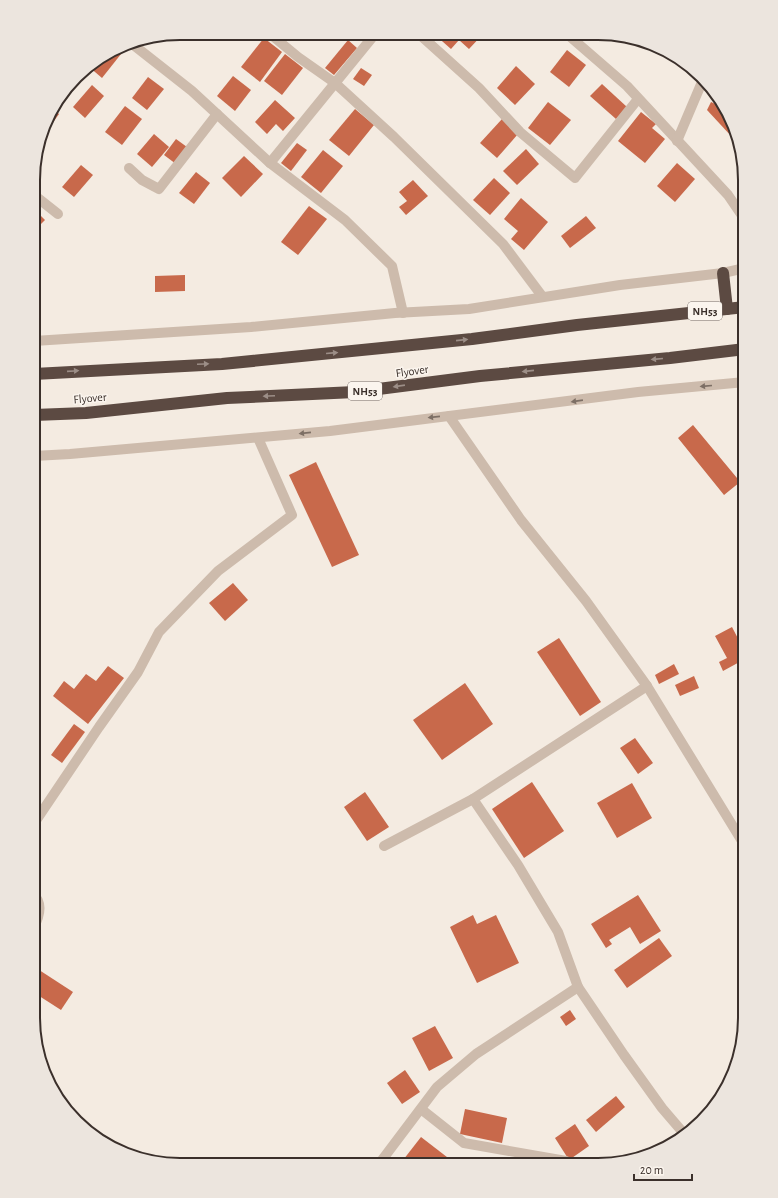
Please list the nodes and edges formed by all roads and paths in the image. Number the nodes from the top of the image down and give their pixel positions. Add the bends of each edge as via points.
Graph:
1 (277, 40) edge
2 (370, 40) edge
3 (427, 40) edge
4 (574, 40) edge
5 (136, 47) edge
6 (335, 83) junction
7 (701, 85) edge
8 (638, 98) junction
9 (217, 114) junction
10 (677, 141) junction
11 (270, 163) junction
12 (129, 168) dead end
13 (40, 199) edge
14 (738, 210) edge
15 (58, 214) dead end
16 (738, 270) edge
17 (723, 273) junction
18 (542, 296) junction
19 (738, 308) edge
20 (727, 309) junction
21 (402, 313) junction
22 (40, 341) edge
23 (738, 350) edge
24 (40, 374) edge
25 (738, 383) edge
26 (40, 415) edge
27 (449, 416) junction
28 (258, 438) junction
29 (40, 456) edge
30 (647, 686) junction
31 (473, 799) junction
32 (40, 814) edge
33 (738, 827) edge
34 (384, 846) dead end
35 (578, 987) junction
36 (421, 1109) junction
37 (681, 1130) edge
38 (384, 1158) edge
39 (549, 1158) edge

1 - 6 street
2 - 6 street
3 - 8 street via 479,88 520,132 575,178
4 - 8 street
5 - 9 street
6 - 11 street
6 - 18 street via 503,244
7 - 10 street
8 - 10 street
9 - 11 street
9 - 12 street via 159,189 142,180
10 - 14 street
11 - 21 street via 345,220 392,266
13 - 15 street
16 - 17 street
17 - 18 street
17 - 20 highway
18 - 21 street via 469,309
19 - 20 highway, NH53
24 -> 20 highway, Flyover / NH53 via 222,364 472,339
21 - 22 street via 252,327
23 -> 26 highway, Flyover / NH53 via 480,376 355,392 227,398 86,413
25 -> 27 street via 638,392
27 -> 28 street
27 - 30 street via 521,520 586,601
28 - 29 street
28 - 32 street via 292,515 218,570 159,632 138,672
30 - 31 street
30 - 33 street
31 - 34 street
31 - 35 street via 518,865 558,932
35 - 36 street via 476,1054 437,1087
35 - 37 street via 624,1056
36 - 38 street
36 - 39 street via 464,1143

